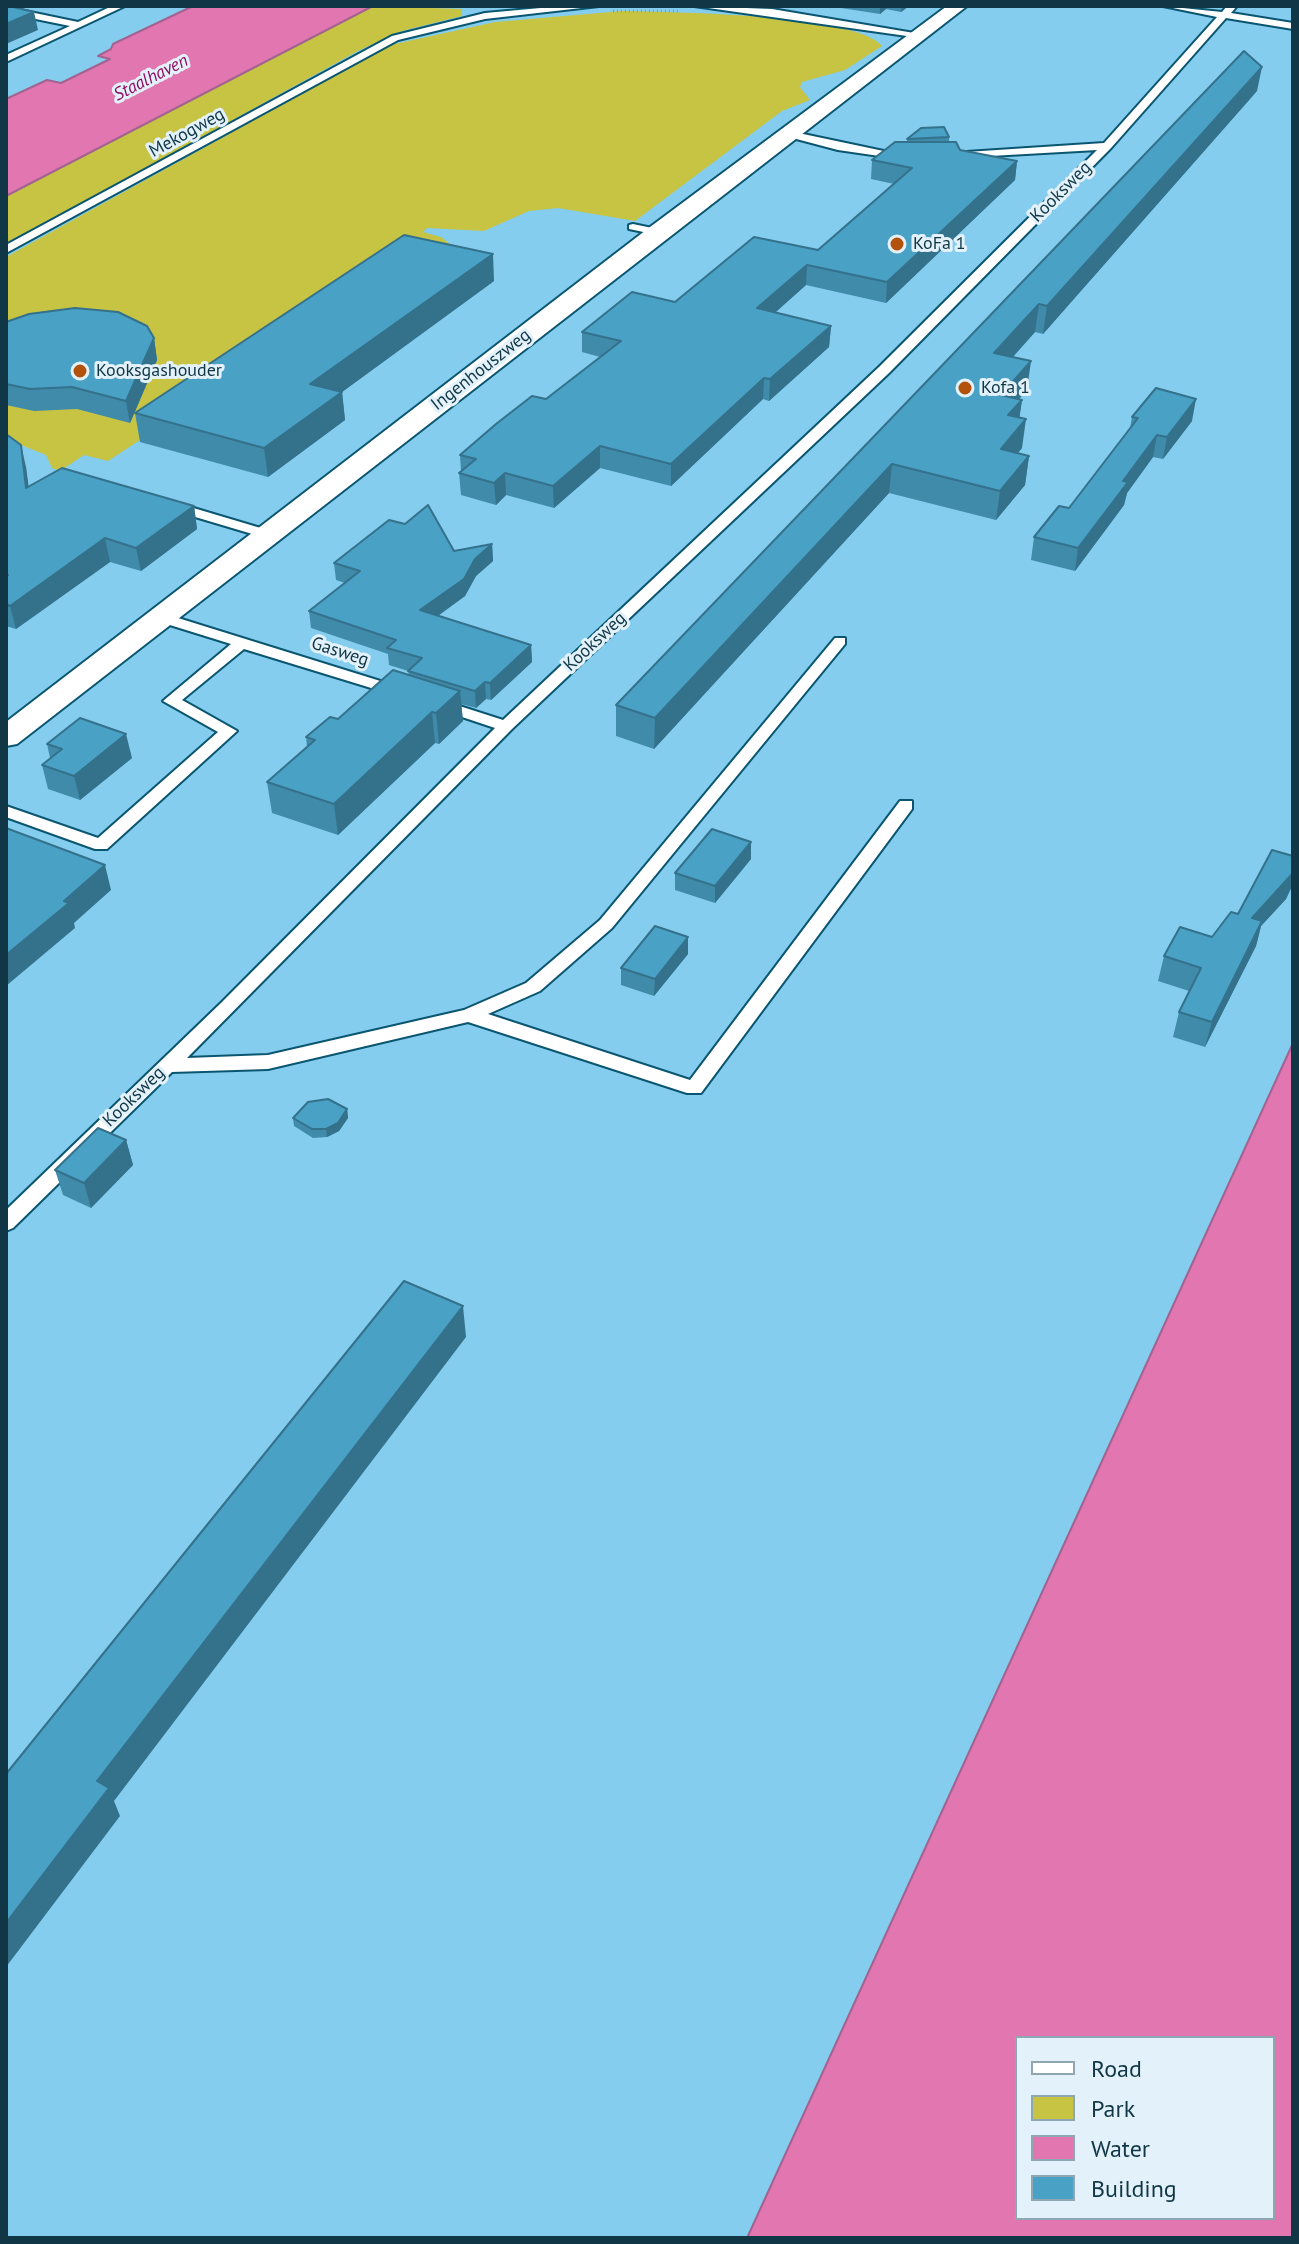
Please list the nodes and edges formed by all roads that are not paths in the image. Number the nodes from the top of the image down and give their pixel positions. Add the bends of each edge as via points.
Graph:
1 (120, 6) edge
2 (594, 6) edge
3 (699, 6) edge
4 (958, 6) edge
5 (1168, 6) edge
6 (1232, 6) edge
7 (6, 10) edge
8 (1222, 15) junction
9 (79, 25) junction
10 (1293, 26) edge
11 (921, 35) junction
12 (6, 59) edge
13 (789, 134) junction
14 (1107, 146) junction
15 (923, 156) edge
16 (939, 156) edge
17 (6, 250) edge
18 (149, 498) edge
19 (269, 535) junction
20 (162, 618) junction
21 (840, 641) dead end
22 (243, 642) junction
23 (506, 726) junction
24 (6, 737) edge
25 (906, 805) dead end
26 (6, 811) edge
27 (469, 1015) junction
28 (166, 1066) junction
29 (6, 1223) edge

1 - 9 lane
2 - 17 lane, Mekogweg via 485,16 395,38
3 - 11 lane
4 - 11 street, Ingenhouszweg
5 - 8 lane
6 - 8 lane, Kooksweg
7 - 9 lane
8 - 10 lane
8 - 14 lane, Kooksweg
9 - 12 lane
11 - 13 street, Ingenhouszweg
13 - 15 lane via 838,147
13 - 19 street, Ingenhouszweg via 645,230
14 - 16 lane
14 - 23 lane, Kooksweg via 884,370
18 - 19 lane
19 - 20 street, Ingenhouszweg
20 - 22 lane, Gasweg
20 - 24 street, Ingenhouszweg
21 - 27 lane via 606,924 533,987
22 - 23 lane, Gasweg
22 - 26 lane via 171,701 229,731 101,845
23 - 28 lane, Kooksweg
25 - 27 lane via 694,1088
27 - 28 lane via 268,1062
28 - 29 lane, Kooksweg

